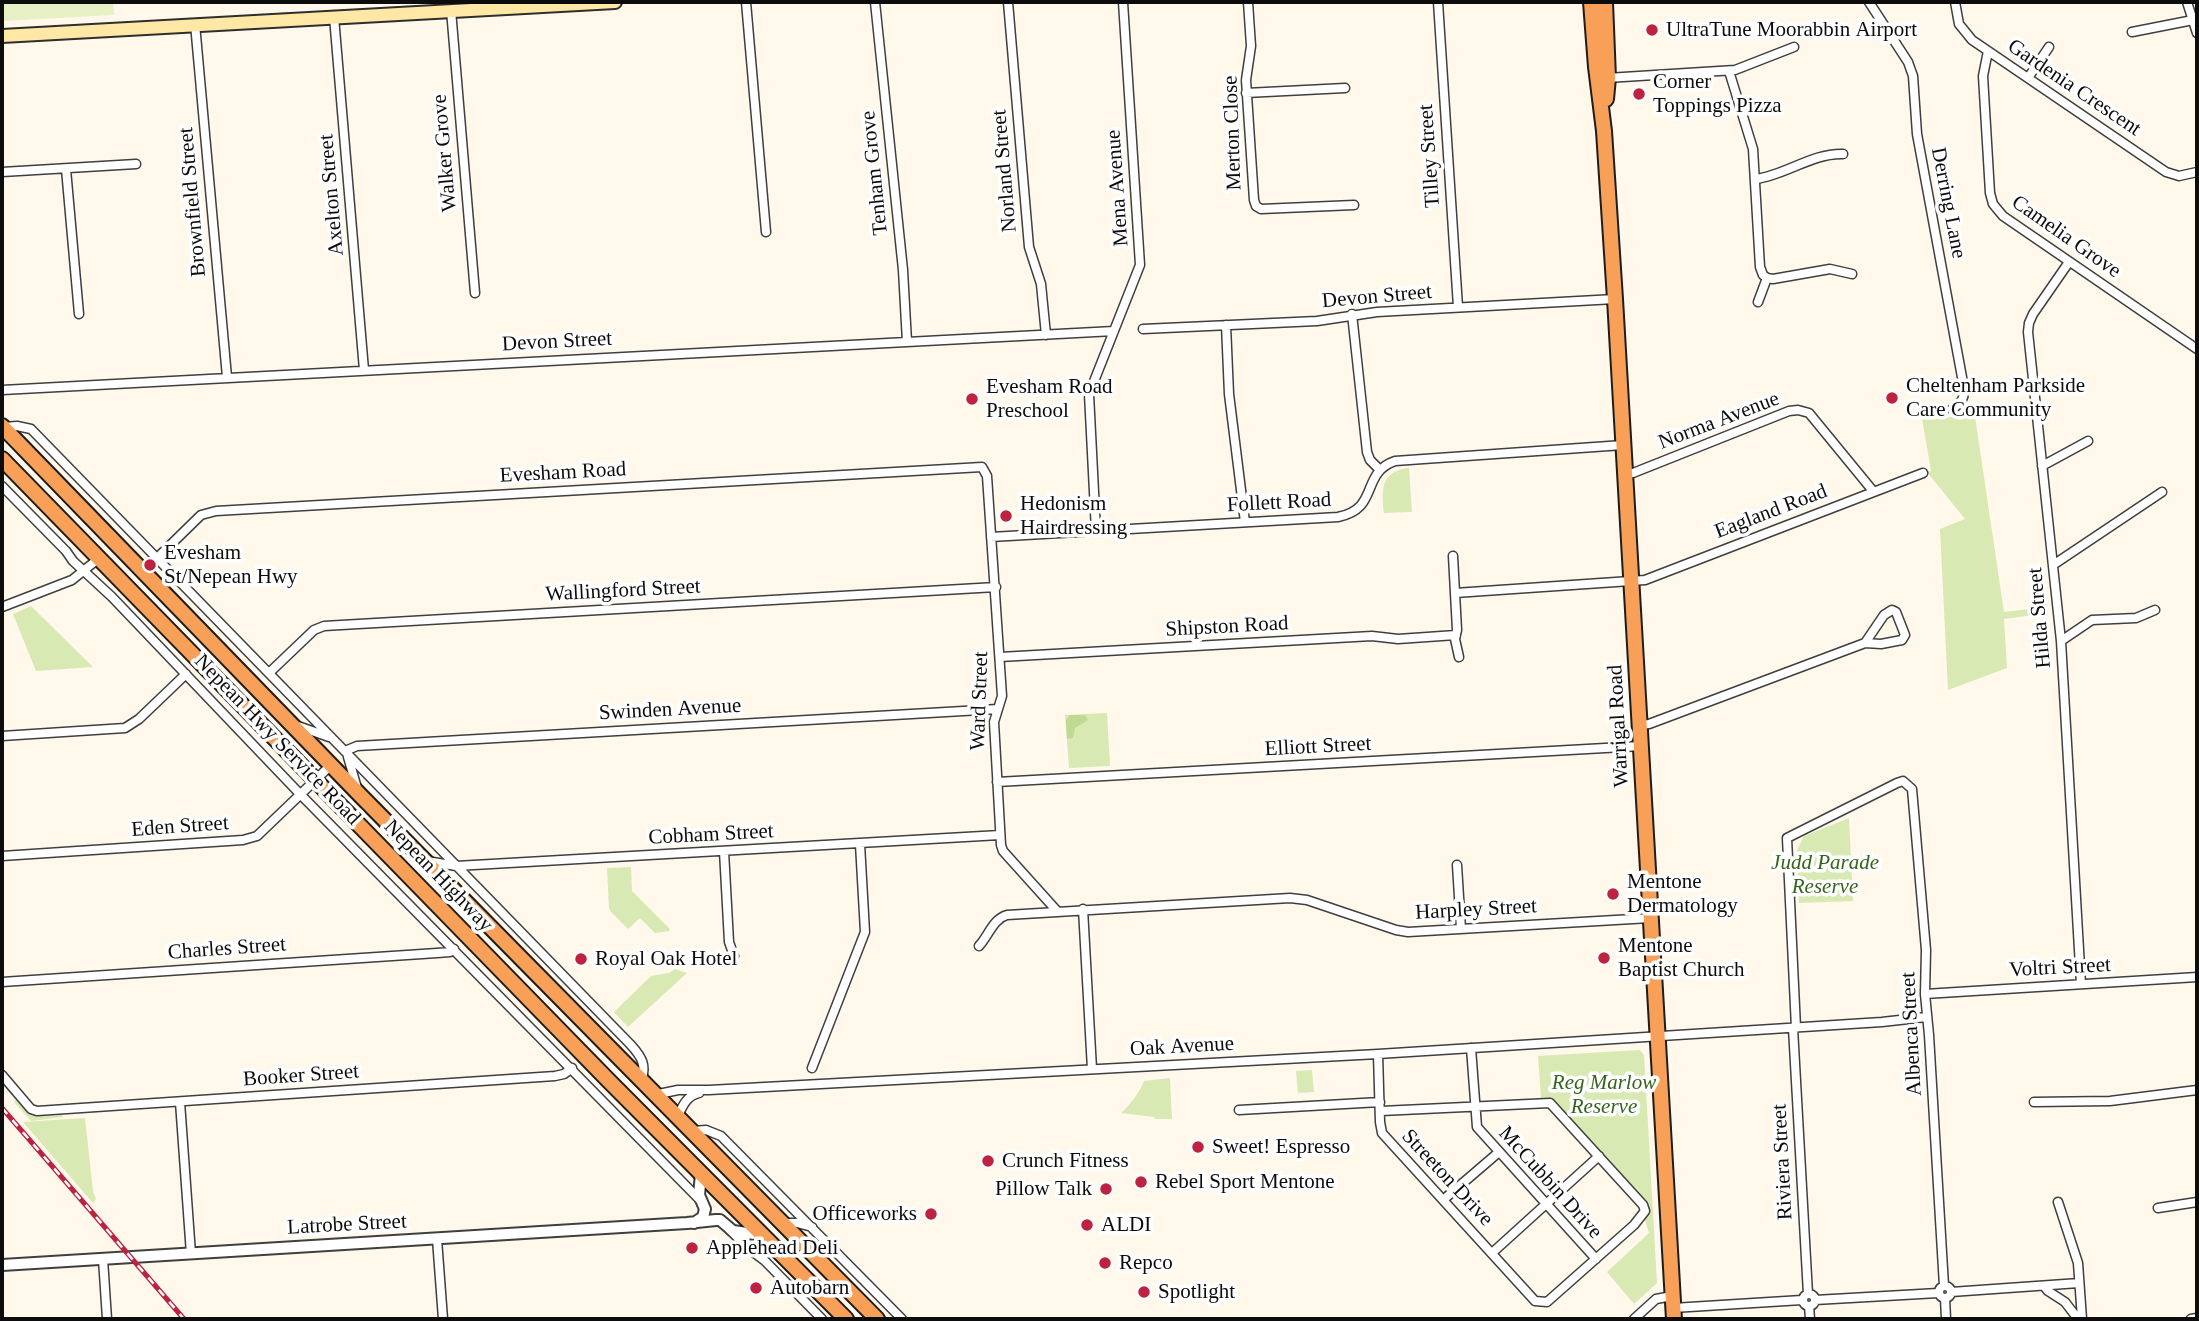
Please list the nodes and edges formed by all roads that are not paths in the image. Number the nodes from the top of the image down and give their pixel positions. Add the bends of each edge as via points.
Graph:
1 (615, 2) edge
2 (746, 2) edge
3 (875, 2) edge
4 (1008, 2) edge
5 (1123, 2) edge
6 (1248, 2) edge
7 (1438, 2) edge
8 (1591, 2) edge
9 (1605, 2) edge
10 (1955, 2) edge
11 (2187, 2) edge
12 (1871, 4) edge
13 (473, 5) edge
14 (451, 10) junction
15 (334, 17) junction
16 (2193, 20) junction
17 (195, 24) junction
18 (2132, 32) dead end
19 (2197, 33) edge
20 (2, 36) edge
21 (1794, 47) dead end
22 (2049, 47) dead end
23 (1988, 51) junction
24 (1998, 57) junction
25 (1984, 70) junction
26 (1729, 71) junction
27 (1602, 78) junction
28 (2028, 78) junction
29 (1345, 88) dead end
30 (1246, 93) junction
31 (1843, 154) dead end
32 (136, 164) dead end
33 (66, 169) junction
34 (2, 172) edge
35 (2197, 172) edge
36 (1756, 179) junction
37 (1354, 205) dead end
38 (766, 233) dead end
39 (2069, 262) junction
40 (1852, 274) dead end
41 (1767, 278) junction
42 (475, 293) dead end
43 (1615, 299) junction
44 (1758, 302) dead end
45 (1458, 307) junction
46 (79, 314) dead end
47 (1352, 314) junction
48 (1226, 325) junction
49 (1143, 329) dead end
50 (1114, 331) junction
51 (1046, 335) junction
52 (907, 342) junction
53 (2197, 349) edge
54 (364, 370) junction
55 (227, 377) junction
56 (2, 390) edge
57 (1952, 409) dead end
58 (2, 427) edge
59 (2088, 441) dead end
60 (1623, 446) junction
61 (2, 459) edge
62 (2042, 466) junction
63 (1380, 469) junction
64 (986, 472) joint
65 (1923, 473) dead end
66 (1625, 474) junction
67 (2, 486) edge
68 (1873, 491) junction
69 (2162, 492) dead end
70 (1245, 522) junction
71 (1096, 531) junction
72 (991, 537) junction
73 (1453, 556) dead end
74 (158, 557) junction
75 (98, 559) junction
76 (2053, 565) junction
77 (84, 572) junction
78 (1631, 582) junction
79 (996, 587) junction
80 (1455, 593) junction
81 (2, 607) edge
82 (2155, 610) dead end
83 (1456, 635) junction
84 (2061, 640) junction
85 (1865, 643) junction
86 (1000, 657) junction
87 (1459, 657) dead end
88 (269, 673) junction
89 (186, 674) junction
90 (998, 709) junction
91 (289, 723) junction
92 (1640, 725) junction
93 (2, 736) edge
94 (333, 739) junction
95 (1641, 746) junction
96 (346, 752) junction
97 (331, 765) junction
98 (315, 780) junction
99 (997, 782) junction
100 (1908, 782) joint
101 (300, 794) junction
102 (360, 795) junction
103 (1000, 835) junction
104 (860, 844) junction
105 (724, 851) junction
106 (2, 856) edge
107 (425, 861) junction
108 (1457, 865) dead end
109 (456, 866) junction
110 (1083, 909) junction
111 (1057, 911) junction
112 (1650, 918) junction
113 (1461, 929) junction
114 (979, 946) dead end
115 (454, 949) junction
116 (734, 956) dead end
117 (2197, 977) edge
118 (2, 982) edge
119 (2081, 984) junction
120 (1924, 994) junction
121 (1926, 1017) junction
122 (1795, 1028) junction
123 (1656, 1036) junction
124 (1471, 1048) junction
125 (1378, 1054) junction
126 (624, 1065) junction
127 (572, 1068) junction
128 (812, 1068) dead end
129 (1092, 1069) junction
130 (2, 1075) edge
131 (643, 1078) junction
132 (608, 1080) junction
133 (709, 1090) junction
134 (2197, 1090) edge
135 (654, 1095) junction
136 (180, 1102) junction
137 (2034, 1102) dead end
138 (1474, 1106) junction
139 (1381, 1107) junction
140 (1240, 1110) dead end
141 (677, 1118) junction
142 (690, 1131) junction
143 (1499, 1152) junction
144 (1599, 1156) junction
145 (701, 1174) junction
146 (1443, 1200) junction
147 (702, 1202) junction
148 (2058, 1202) dead end
149 (2197, 1202) edge
150 (1547, 1205) junction
151 (2158, 1208) dead end
152 (694, 1223) junction
153 (781, 1223) junction
154 (724, 1224) junction
155 (813, 1227) junction
156 (762, 1235) junction
157 (437, 1239) junction
158 (1492, 1253) junction
159 (191, 1254) junction
160 (103, 1259) junction
161 (1596, 1259) junction
162 (2, 1265) edge
163 (2079, 1283) junction
164 (1672, 1285) junction
165 (2044, 1286) junction
166 (1945, 1292) junction
167 (2080, 1297) junction
168 (1809, 1300) junction
169 (2065, 1302) junction
170 (1674, 1313) edge
171 (2197, 1318) edge
172 (107, 1319) edge
173 (443, 1319) edge
174 (822, 1319) edge
175 (846, 1319) edge
176 (875, 1319) edge
177 (902, 1319) edge
178 (1634, 1319) edge
179 (1810, 1319) edge
180 (1946, 1319) edge
181 (2080, 1319) edge
182 (2191, 1319) edge

1 - 13 main road
2 - 38 street
3 - 52 street, Tenham Grove
4 - 51 street, Norland Street via 1029,247 1041,284
5 - 50 street, Mena Avenue via 1140,265
6 - 30 street, Merton Close via 1251,46
7 - 45 street, Tilley Street
8 - 27 highway, Warrigal Road
9 - 27 highway, Warrigal Road
10 - 23 street, Gardenia Crescent via 1960,28
11 - 16 street
12 - 57 street, Derring Lane via 1913,76 1917,134 1965,388 1963,398
13 - 14 main road
14 - 15 main road
14 - 42 street, Walker Grove
15 - 17 main road
15 - 54 street, Axelton Street
16 - 18 street
16 - 19 street
17 - 20 main road
17 - 55 street, Brownfield Street
21 - 26 street
22 - 28 street
23 - 24 street, Gardenia Crescent
23 - 25 street, Camelia Grove
24 - 25 street
24 - 28 street, Gardenia Crescent
25 - 39 street, Camelia Grove via 1993,204
26 - 27 street
26 - 36 street via 1753,149
27 - 43 highway, Warrigal Road
28 - 35 street, Gardenia Crescent via 2170,174
29 - 30 street
30 - 37 street, Merton Close via 1256,206
31 - 36 street via 1819,157
32 - 33 street
33 - 34 street
33 - 46 street
36 - 41 street via 1760,267
39 - 53 street, Camelia Grove
39 - 62 street, Hilda Street via 2028,327
40 - 41 street via 1830,269
41 - 44 street
43 - 45 street, Devon Street
43 - 60 highway, Warrigal Road
45 - 47 street, Devon Street
47 - 48 street, Devon Street via 1317,321
47 - 63 street via 1367,452
48 - 49 street, Devon Street
48 - 70 street via 1229,394
50 - 51 street, Devon Street
50 - 71 street, Mena Avenue via 1088,404
51 - 52 street, Devon Street
52 - 54 street, Devon Street
54 - 55 street, Devon Street
55 - 56 street, Devon Street
58 - 74 street, Nepean Hwy Service Road via 31,429
58 - 91 highway, Nepean Highway
59 - 62 street
60 - 63 street via 1403,459
60 - 66 highway, Warrigal Road
61 - 75 highway, Nepean Highway
62 - 76 street, Hilda Street
63 - 70 street, Follett Road via 1365,501 1350,514
64 - 72 street, Ward Street
64 - 74 street, Evesham Road via 979,467 216,511 201,515
65 - 68 street, Eagland Road
66 - 68 street, Norma Avenue via 1798,410 1809,413
66 - 78 highway, Warrigal Road
67 - 77 street, Nepean Hwy Service Road
68 - 78 street, Eagland Road
69 - 76 street
70 - 71 street, Follett Road
71 - 72 street, Follett Road
72 - 79 street, Ward Street
73 - 80 street
74 - 88 street, Nepean Hwy Service Road
75 - 77 street
75 - 98 highway, Nepean Highway
76 - 84 street, Hilda Street
77 - 81 street
77 - 89 street, Nepean Hwy Service Road
78 - 80 street, Eagland Road
78 - 92 highway, Warrigal Road
79 - 86 street, Ward Street
79 - 88 street, Wallingford Street via 324,626 314,629
80 - 83 street
82 - 84 street via 2136,618 2092,620
83 - 86 street, Shipston Road
83 - 87 street
84 - 119 street, Hilda Street
85 - 85 street via 1884,615 1896,612 1904,639
85 - 92 street
86 - 90 street, Ward Street
88 - 94 street, Nepean Hwy Service Road
89 - 93 street via 125,728
89 - 101 street, Nepean Hwy Service Road
90 - 96 street, Swinden Avenue via 354,746
90 - 99 street, Ward Street via 994,722
91 - 94 street, Nepean Hwy Service Road
91 - 97 highway, Nepean Highway
92 - 95 highway, Warrigal Road
94 - 96 street, Nepean Hwy Service Road
95 - 99 street, Elliott Street
95 - 112 highway, Warrigal Road
96 - 102 street, Nepean Hwy Service Road
96 - 109 street, Nepean Hwy Service Road
97 - 98 street, Eden Street
97 - 102 highway, Nepean Highway
98 - 101 street, Eden Street
98 - 132 highway, Nepean Highway
99 - 103 street, Ward Street
100 - 120 street, Albenca Street via 1913,789 1925,937
100 - 122 street, Riviera Street via 1897,783 1787,838
101 - 106 street, Eden Street via 257,836 243,840
101 - 115 street, Nepean Hwy Service Road
102 - 107 highway, Nepean Highway
103 - 104 street, Cobham Street
103 - 111 street, Ward Street via 1003,851
104 - 105 street, Cobham Street
104 - 128 street via 865,932
105 - 109 street, Cobham Street
105 - 116 street via 729,942
107 - 109 street, Cobham Street
107 - 126 highway, Nepean Highway
108 - 113 street
109 - 131 street, Nepean Hwy Service Road via 630,1044 642,1058
110 - 111 street, Harpley Street
110 - 113 street, Harpley Street via 1296,898 1402,931
110 - 129 street
111 - 114 street, Harpley Street via 1003,916
112 - 113 street, Harpley Street
112 - 123 highway, Warrigal Road
115 - 118 street, Charles Street
115 - 127 street, Nepean Hwy Service Road
117 - 119 street, Voltri Street
119 - 120 street, Voltri Street
120 - 121 street, Albenca Street
121 - 122 street
121 - 166 street, Albenca Street
122 - 123 street
122 - 168 street, Riviera Street
123 - 124 street, Oak Avenue
123 - 164 highway, Warrigal Road
124 - 125 street, Oak Avenue
124 - 138 street, McCubbin Drive
125 - 129 street, Oak Avenue
125 - 139 street, Streeton Drive
126 - 131 highway, Nepean Highway
126 - 132 highway
127 - 136 street, Booker Street via 555,1076
127 - 147 street, Nepean Hwy Service Road
129 - 133 street, Oak Avenue
130 - 136 street, Booker Street via 31,1109 43,1111
131 - 135 highway, Nepean Highway
132 - 145 highway, Nepean Highway
133 - 135 street, Oak Avenue
133 - 141 street via 692,1094
134 - 137 street via 2110,1101
135 - 141 highway, Nepean Highway
136 - 159 street
138 - 139 street
138 - 143 street, McCubbin Drive via 1477,1128
138 - 144 street via 1550,1103
139 - 140 street
139 - 146 street, Streeton Drive via 1382,1133
141 - 142 highway, Nepean Highway
142 - 153 highway, Nepean Highway
142 - 155 street via 706,1130 721,1136
143 - 146 street
143 - 150 street, McCubbin Drive
144 - 150 street
144 - 161 street via 1643,1205 1643,1215
145 - 147 street
145 - 156 highway, Nepean Highway
146 - 158 street, Streeton Drive
147 - 152 street via 704,1214
147 - 154 street, Nepean Hwy Service Road
148 - 163 street via 2076,1256
149 - 151 street
150 - 158 street
150 - 161 street, McCubbin Drive
152 - 154 street, Latrobe Street
152 - 157 street, Latrobe Street
153 - 155 street
153 - 176 highway, Nepean Highway
154 - 156 street, Latrobe Street via 734,1231
154 - 174 street, Nepean Hwy Service Road
155 - 177 street
156 - 175 highway, Nepean Highway
157 - 159 street, Latrobe Street
157 - 173 street
158 - 161 street, Streeton Drive via 1540,1303 1547,1302
159 - 160 street, Latrobe Street
160 - 162 street, Latrobe Street
160 - 172 street
163 - 165 street
163 - 167 street
164 - 170 highway, Warrigal Road
164 - 178 street via 1672,1296 1656,1299
165 - 166 street
165 - 169 street
166 - 168 street
166 - 180 street, Albenca Street
167 - 169 street
167 - 181 street
168 - 170 street
168 - 179 street, Riviera Street
169 - 181 street
171 - 182 street

